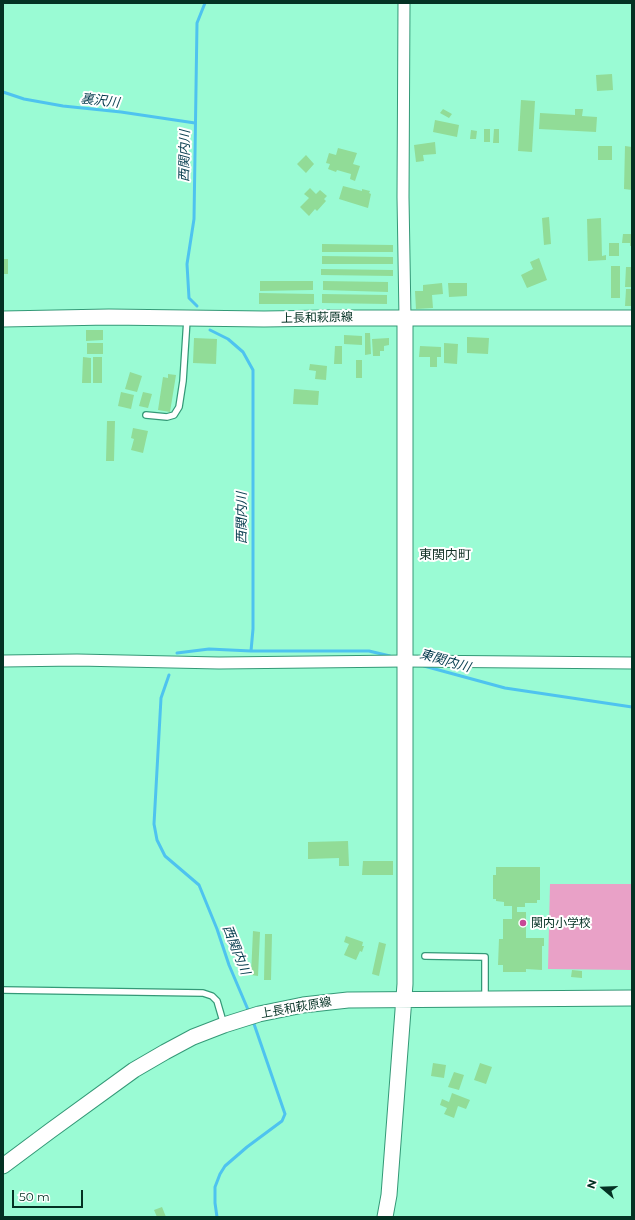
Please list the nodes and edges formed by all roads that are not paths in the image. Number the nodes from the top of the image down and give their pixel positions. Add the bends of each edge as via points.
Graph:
1 (404, 3) edge
2 (405, 318) junction
3 (632, 318) edge
4 (3, 319) edge
5 (187, 319) junction
6 (146, 415) dead end
7 (3, 661) edge
8 (405, 661) junction
9 (632, 663) edge
10 (425, 956) dead end
11 (3, 990) edge
12 (486, 998) junction
13 (632, 998) edge
14 (404, 999) junction
15 (224, 1025) junction
16 (3, 1166) edge
17 (386, 1217) edge

1 - 2 street via 402,198
2 - 3 main road, 上長和萩原線
2 - 5 main road, 上長和萩原線
2 - 8 main road
4 - 5 main road, 上長和萩原線
5 - 6 lane via 180,407 174,415 167,417
7 - 8 street via 77,660 219,664
8 - 9 street
8 - 14 main road
10 - 12 lane via 485,957
11 - 15 lane via 203,993 217,1001
12 - 13 main road, 上長和萩原線
12 - 14 main road, 上長和萩原線
14 - 15 main road, 上長和萩原線 via 348,1000 303,1005 259,1014
14 - 17 main road
15 - 16 main road, 上長和萩原線 via 165,1052 134,1070

